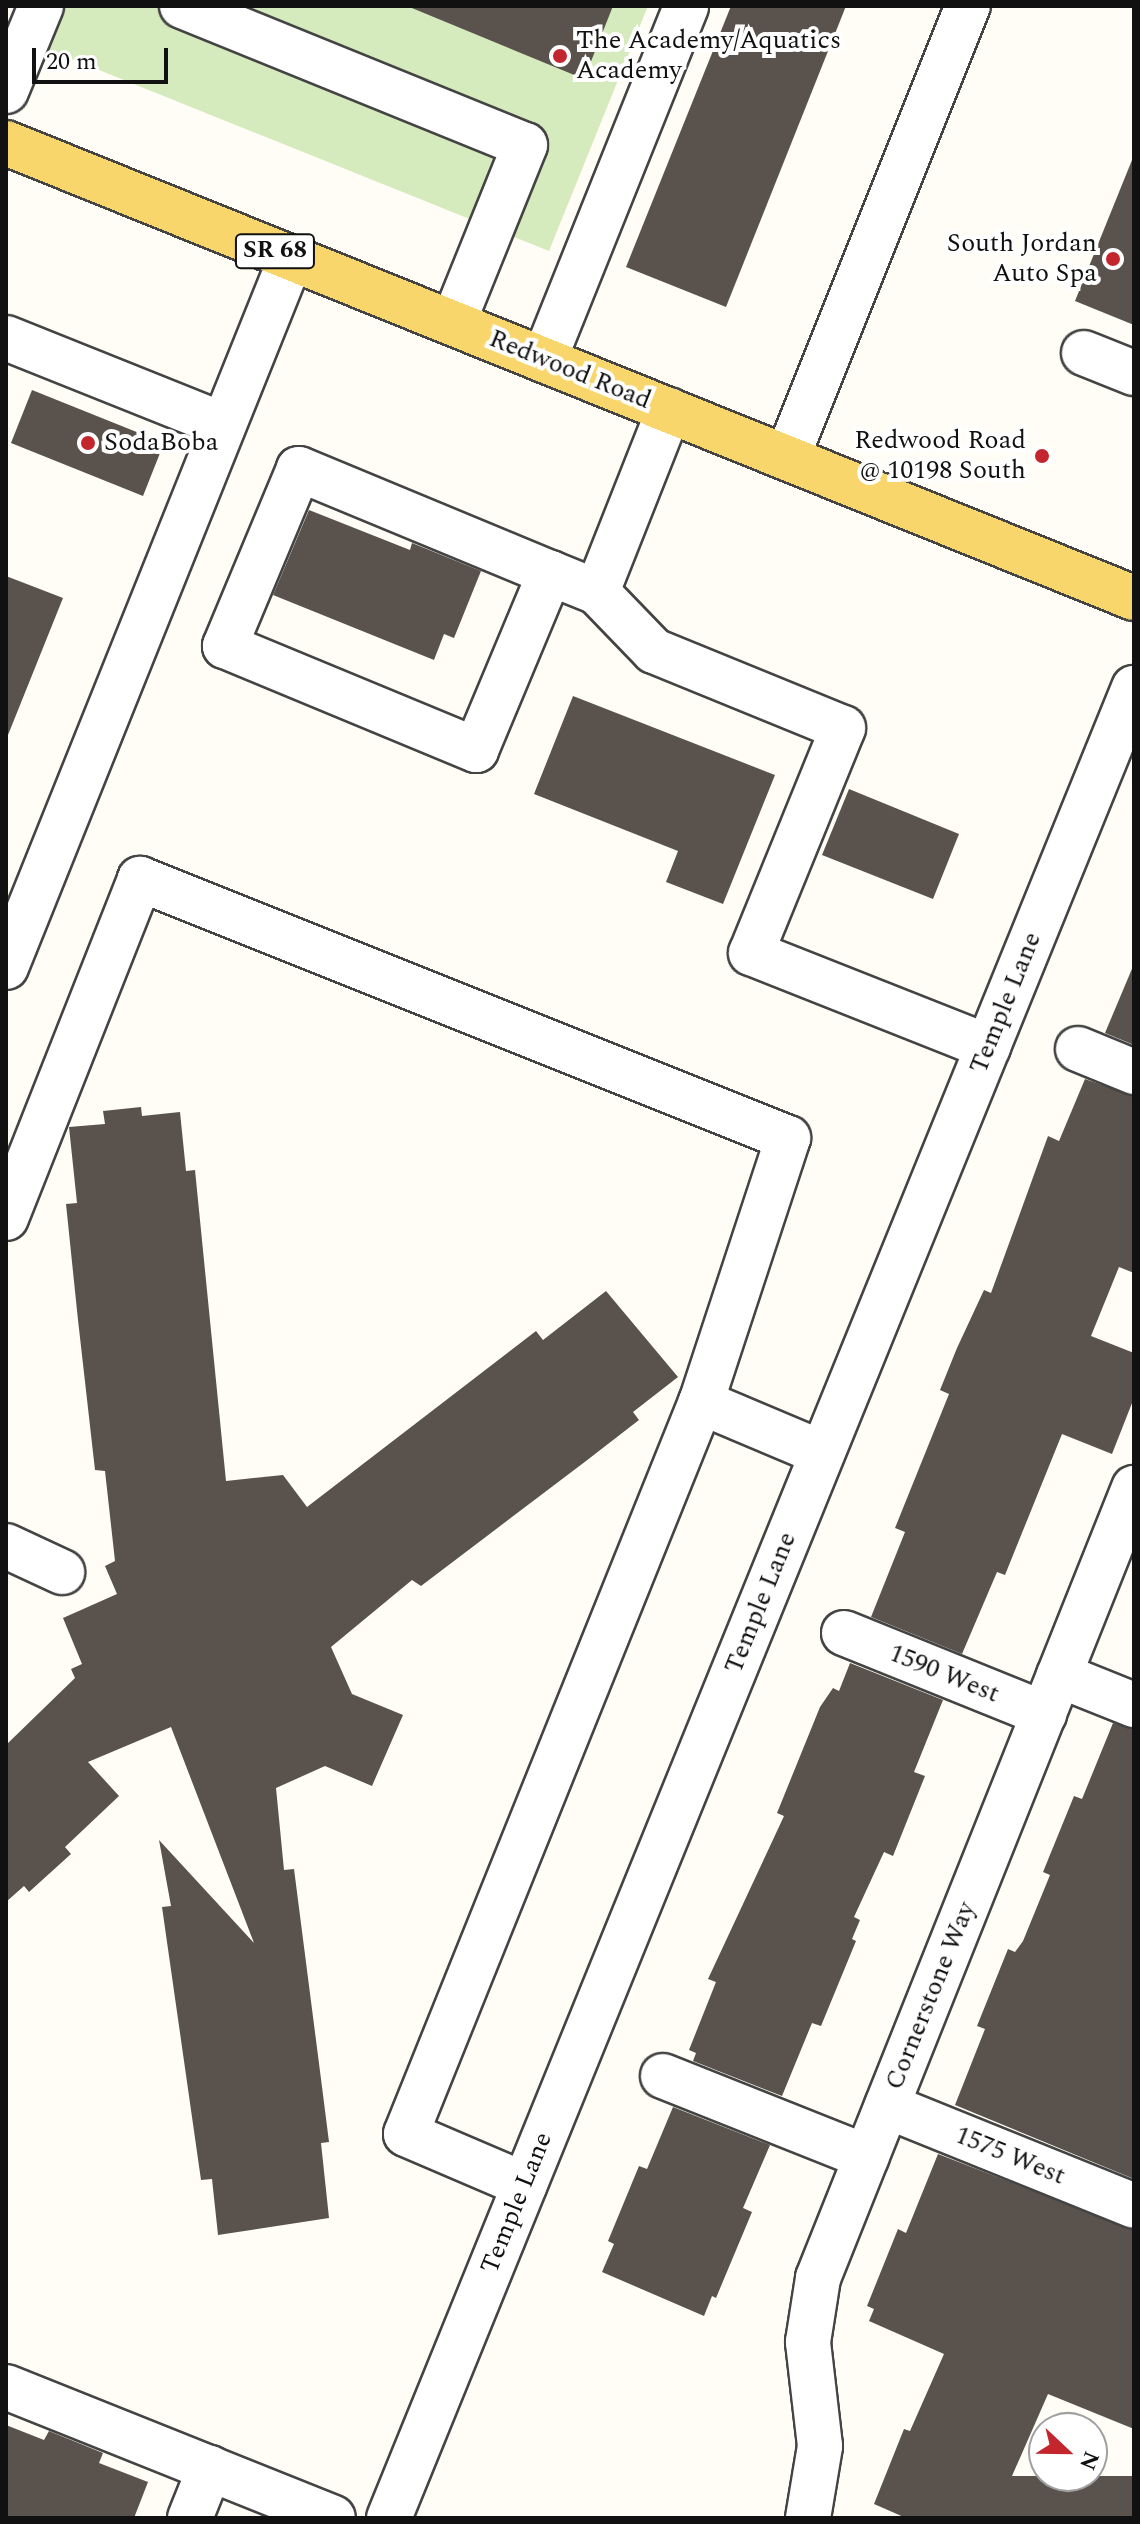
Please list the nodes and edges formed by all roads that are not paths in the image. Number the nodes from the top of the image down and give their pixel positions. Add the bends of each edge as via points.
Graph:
1 (41, 6) edge
2 (182, 6) edge
3 (686, 6) edge
4 (968, 6) edge
5 (6, 91) edge
6 (6, 143) edge
7 (291, 258) junction
8 (453, 323) junction
9 (6, 338) edge
10 (1084, 353) dead end
11 (544, 360) junction
12 (1134, 373) edge
13 (669, 410) junction
14 (223, 425) junction
15 (787, 458) junction
16 (550, 573) junction
17 (597, 592) junction
18 (1134, 598) edge
19 (1134, 688) edge
20 (6, 967) edge
21 (988, 1047) junction
22 (1078, 1049) dead end
23 (1134, 1072) edge
24 (6, 1218) edge
25 (701, 1402) junction
26 (822, 1453) junction
27 (1134, 1488) edge
28 (6, 1546) edge
29 (62, 1572) dead end
30 (844, 1633) dead end
31 (1051, 1694) junction
32 (1134, 1705) edge
33 (663, 2076) dead end
34 (887, 2106) junction
35 (867, 2157) junction
36 (525, 2185) junction
37 (1134, 2206) edge
38 (6, 2387) edge
39 (210, 2468) junction
40 (190, 2518) edge
41 (333, 2518) edge
42 (389, 2518) edge
43 (808, 2518) edge

1 - 5 street
2 - 8 street via 525,145
3 - 11 street
4 - 15 street
6 - 7 main road, Redwood Road / SR 68
7 - 8 main road, Redwood Road / SR 68
7 - 14 street
8 - 11 main road, Redwood Road / SR 68
9 - 14 street
10 - 12 street
11 - 13 main road, Redwood Road / SR 68
13 - 15 main road, Redwood Road / SR 68
13 - 17 street
14 - 20 street
15 - 18 main road, Redwood Road / SR 68
16 - 16 street via 476,750 225,646 299,469
16 - 17 street
17 - 21 street via 654,651 843,728 751,953
19 - 21 street, Temple Lane
21 - 26 street, Temple Lane
22 - 23 street
24 - 25 street via 140,879 788,1138
25 - 26 street
25 - 36 street via 406,2134
26 - 36 street, Temple Lane
27 - 31 street, Cornerstone Way
28 - 29 street
30 - 31 street, 1590 West
31 - 32 street, 1590 West
31 - 34 street, Cornerstone Way
33 - 35 street
34 - 35 street, Cornerstone Way
34 - 37 street, 1575 West
35 - 43 street, Cornerstone Way via 810,2309 808,2342 820,2446
36 - 42 street, Temple Lane
38 - 39 street
39 - 40 street
39 - 41 street

